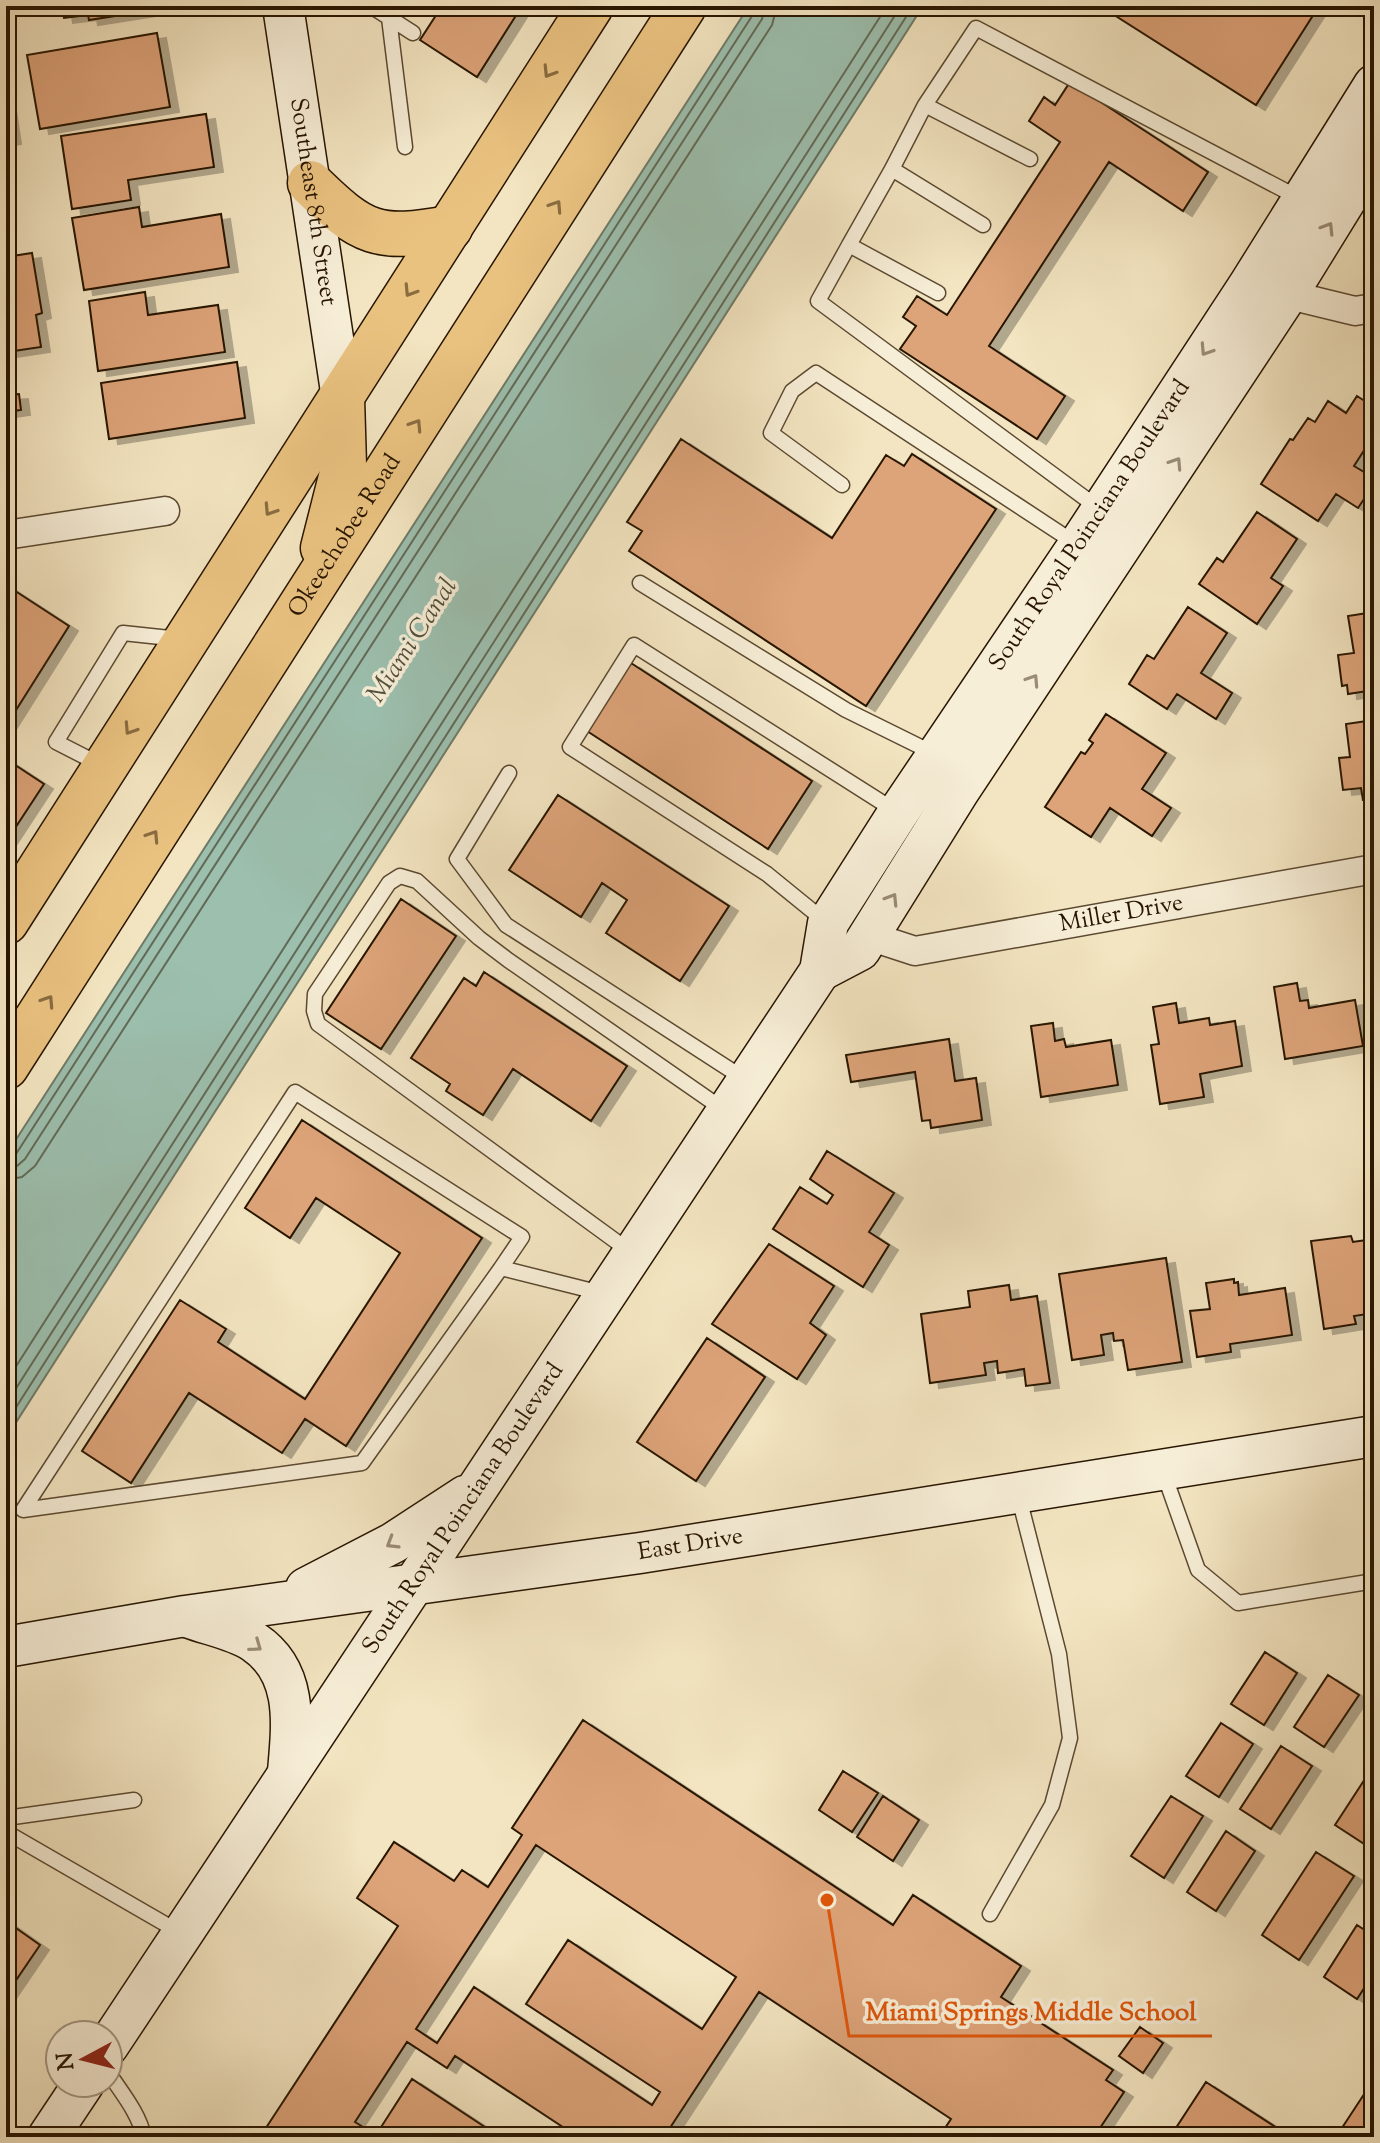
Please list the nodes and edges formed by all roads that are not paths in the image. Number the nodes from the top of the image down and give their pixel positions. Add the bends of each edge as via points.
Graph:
1 (283, 6) edge
2 (371, 6) edge
3 (591, 6) edge
4 (684, 6) edge
5 (389, 18) junction
6 (413, 33) dead end
7 (1374, 85) edge
8 (925, 105) junction
9 (405, 147) dead end
10 (1374, 154) edge
11 (1030, 159) dead end
12 (892, 169) junction
13 (310, 183) junction
14 (1302, 200) junction
15 (983, 225) dead end
16 (450, 228) junction
17 (849, 245) junction
18 (1249, 285) junction
19 (938, 293) dead end
20 (1287, 295) junction
21 (1374, 308) edge
22 (342, 398) junction
23 (842, 485) dead end
24 (1101, 510) junction
25 (165, 511) dead end
26 (6, 535) edge
27 (1078, 546) junction
28 (640, 583) dead end
29 (314, 585) junction
30 (187, 639) junction
31 (937, 755) junction
32 (105, 767) junction
33 (509, 773) dead end
34 (898, 813) junction
35 (1374, 869) edge
36 (7, 919) edge
37 (828, 923) junction
38 (869, 936) junction
39 (820, 971) junction
40 (6, 1067) edge
41 (736, 1096) junction
42 (632, 1254) junction
43 (501, 1268) junction
44 (605, 1294) junction
45 (1374, 1436) edge
46 (1163, 1471) junction
47 (481, 1486) junction
48 (1018, 1494) junction
49 (1374, 1581) edge
50 (413, 1584) junction
51 (277, 1603) junction
52 (185, 1616) junction
53 (6, 1647) edge
54 (288, 1776) junction
55 (134, 1800) dead end
56 (6, 1818) edge
57 (6, 1832) edge
58 (990, 1914) dead end
59 (183, 1935) junction
60 (124, 2022) edge
61 (124, 2096) edge
62 (73, 2099) edge
63 (48, 2137) edge
64 (144, 2137) edge

1 - 13 street, Southeast 8th Street
2 - 5 lane
3 -> 16 highway
29 -> 4 highway, Okeechobee Road
5 - 6 lane
5 - 9 lane
7 - 14 street, South Royal Poinciana Boulevard
8 - 11 lane
8 - 12 lane
8 - 14 lane via 976,28
20 -> 10 street, South Royal Poinciana Boulevard
12 - 15 lane
12 - 17 lane
13 - 16 highway via 342,215 374,232 407,236
13 - 22 street, Southeast 8th Street
14 - 18 street, South Royal Poinciana Boulevard
16 -> 22 highway
17 - 19 lane
17 - 24 lane via 818,301
18 - 20 street
18 -> 24 street, South Royal Poinciana Boulevard
20 - 21 street via 1355,311
38 -> 20 street, South Royal Poinciana Boulevard
22 - 29 highway via 344,465
22 -> 30 highway
23 - 27 lane via 771,433 792,391 816,373
24 - 27 street, South Royal Poinciana Boulevard
25 - 26 street
27 - 31 street, South Royal Poinciana Boulevard
28 - 31 lane via 846,710
40 -> 29 highway, Okeechobee Road
30 -> 32 highway
30 - 32 lane via 123,633 56,742
31 - 34 street, South Royal Poinciana Boulevard
32 - 36 highway
33 - 41 lane via 457,859 506,925
34 - 37 street, South Royal Poinciana Boulevard
34 - 37 lane via 634,645 570,747 767,874
35 - 38 street, Miller Drive via 915,951
37 - 39 street, South Royal Poinciana Boulevard
38 - 39 street, South Royal Poinciana Boulevard via 860,950
39 - 41 street, South Royal Poinciana Boulevard
41 - 42 street, South Royal Poinciana Boulevard
41 - 42 lane via 508,960 417,881 400,876 389,883 315,994 318,1024
42 - 44 street, South Royal Poinciana Boulevard
43 - 43 lane via 362,1463 23,1510 295,1092 522,1237
43 - 44 lane
44 - 47 street, South Royal Poinciana Boulevard
45 - 46 street, East Drive
46 - 48 street, East Drive
46 - 49 lane via 1198,1570 1238,1603
47 - 50 street, South Royal Poinciana Boulevard
47 -> 51 street via 393,1543
48 - 50 street, East Drive
48 - 58 lane via 1059,1654 1070,1738 1052,1805
50 - 51 street, East Drive
50 - 54 street, South Royal Poinciana Boulevard
51 - 52 street, East Drive
52 - 53 street, East Drive
52 -> 54 street via 252,1641 285,1679 292,1726
54 - 59 street, South Royal Poinciana Boulevard
55 - 56 lane
57 - 59 lane
59 - 60 street, South Royal Poinciana Boulevard
61 - 64 lane
62 - 63 street

